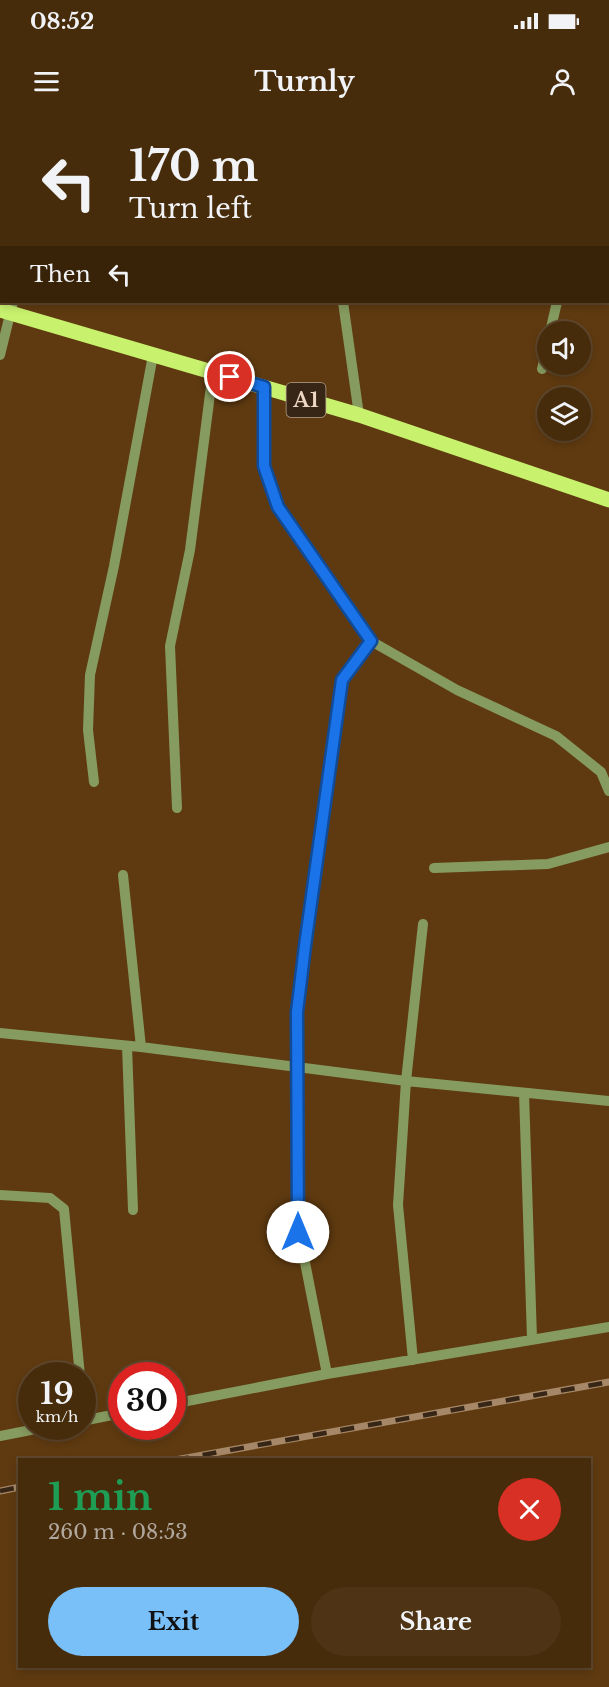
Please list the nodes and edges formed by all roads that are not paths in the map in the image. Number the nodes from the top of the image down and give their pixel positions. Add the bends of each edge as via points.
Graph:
1 (343, 303) edge
2 (557, 303) edge
3 (8, 308) edge
4 (553, 321) edge
5 (0, 355) edge
6 (153, 356) junction
7 (213, 371) junction
8 (264, 387) junction
9 (359, 415) junction
10 (609, 500) edge
11 (371, 641) junction
12 (94, 782) dead end
13 (609, 791) edge
14 (177, 808) dead end
15 (609, 847) edge
16 (434, 868) dead end
17 (123, 875) dead end
18 (423, 924) dead end
19 (0, 1033) edge
20 (127, 1046) junction
21 (141, 1047) junction
22 (298, 1069) junction
23 (406, 1081) junction
24 (524, 1093) junction
25 (609, 1101) edge
26 (0, 1195) edge
27 (133, 1210) dead end
28 (609, 1328) edge
29 (532, 1339) junction
30 (413, 1360) junction
31 (79, 1362) edge
32 (327, 1374) junction
33 (186, 1401) edge
34 (18, 1432) edge
35 (0, 1436) edge

1 - 9 street
2 - 4 street
3 - 5 street
3 - 6 main road, A1
6 - 7 main road, A1
6 - 12 street via 90,675 88,730
7 - 8 main road, A1
7 - 14 street via 190,550 170,646
8 - 9 main road, A1
8 - 11 street via 264,466 278,507
9 - 10 main road, A1
11 - 13 street via 457,690 556,736 601,772
11 - 22 street via 342,680 297,1012
15 - 16 street via 548,864
17 - 21 street
18 - 23 street
19 - 20 street
20 - 21 street
20 - 27 street
21 - 22 street
22 - 23 street
22 - 32 street via 298,1232
23 - 24 street
23 - 30 street via 398,1205
24 - 25 street
24 - 29 street
26 - 31 street via 50,1198 64,1209
28 - 29 street
29 - 30 street
30 - 32 street
32 - 33 street
34 - 35 street

